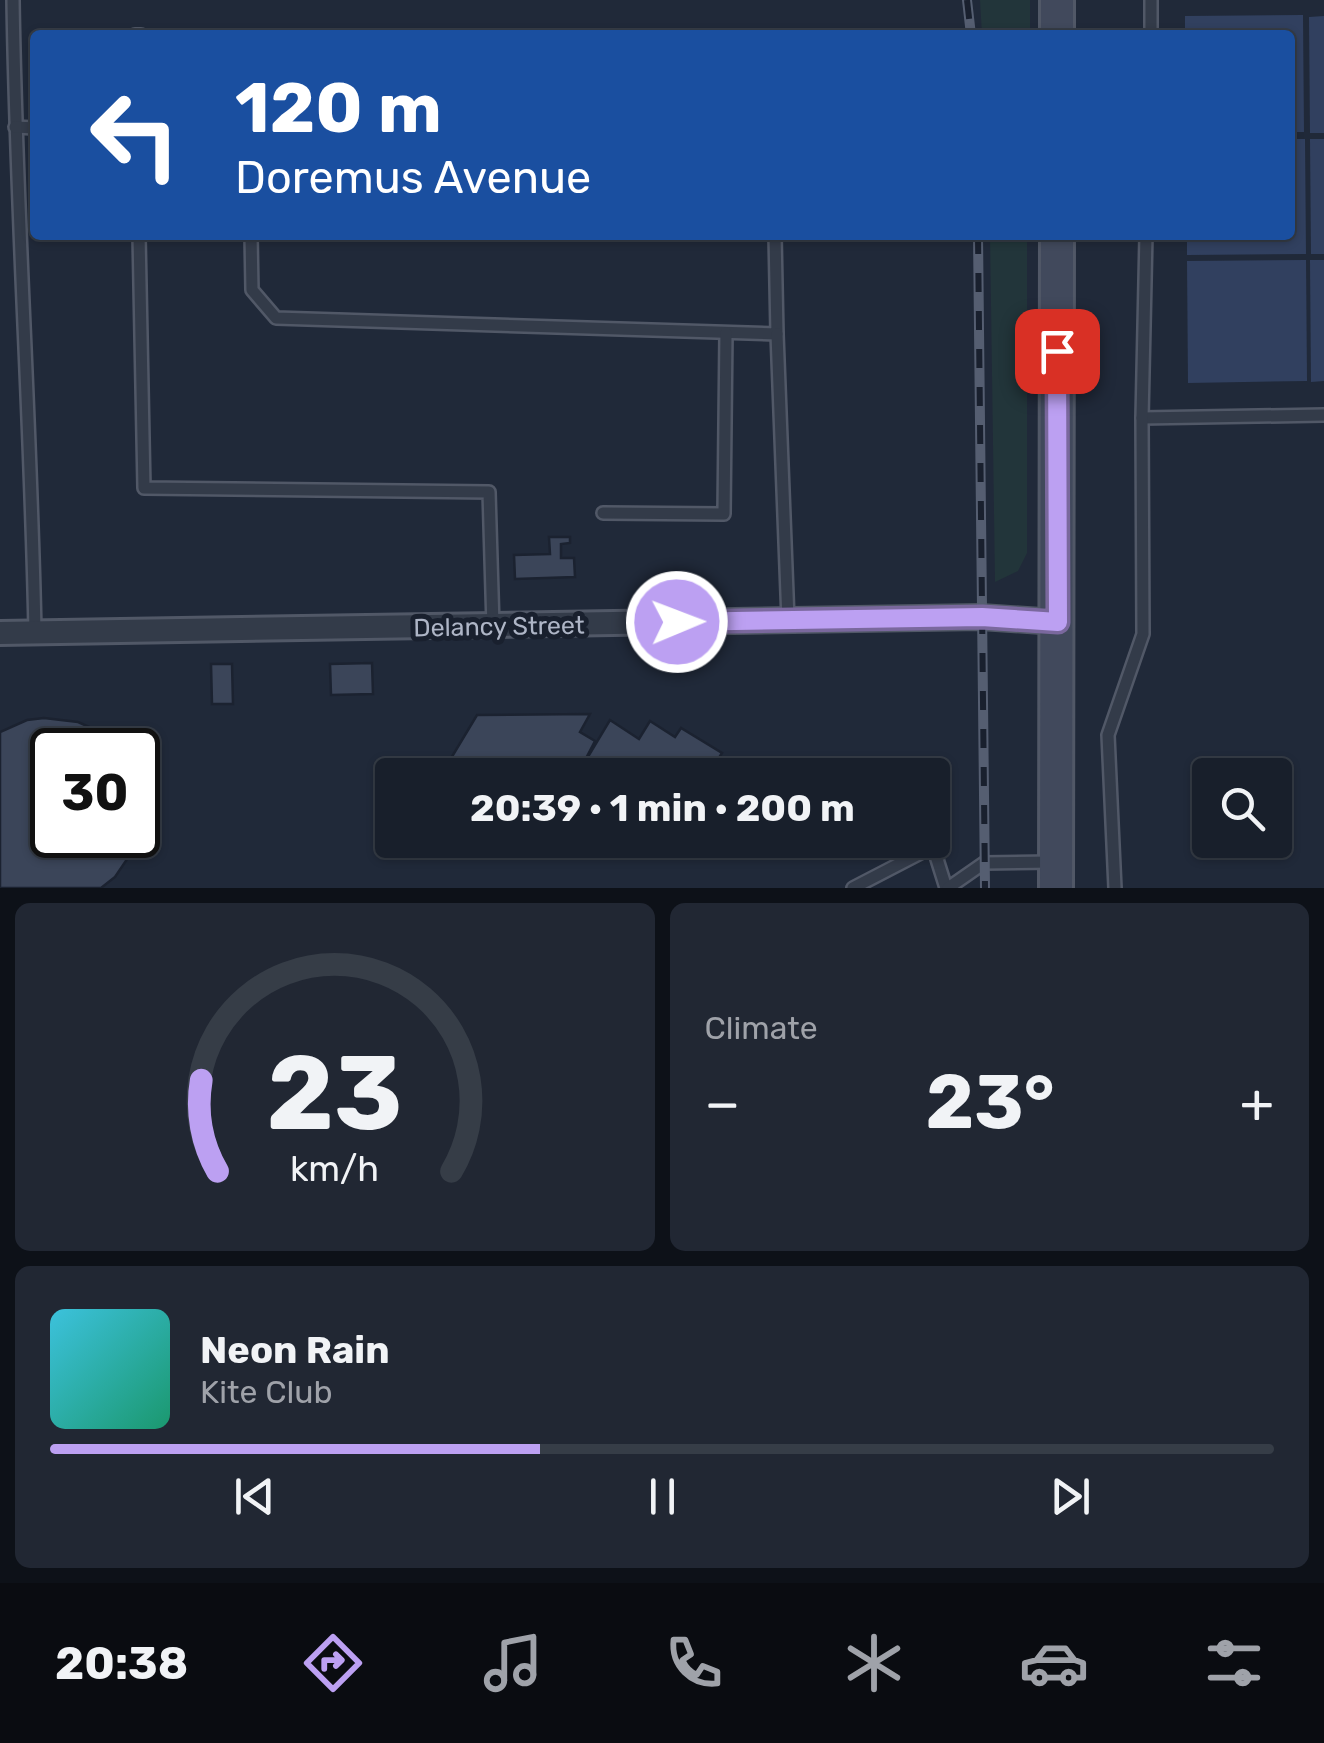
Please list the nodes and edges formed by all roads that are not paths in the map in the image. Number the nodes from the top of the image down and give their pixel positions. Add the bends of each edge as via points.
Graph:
1 (12, 0) edge
2 (1057, 0) edge
3 (1152, 0) edge
4 (1057, 30) edge
5 (1151, 30) edge
6 (15, 127) junction
7 (30, 128) edge
8 (139, 240) edge
9 (251, 240) edge
10 (774, 240) edge
11 (1057, 240) edge
12 (1146, 240) edge
13 (726, 332) junction
14 (776, 334) junction
15 (1324, 415) edge
16 (1142, 418) junction
17 (603, 513) dead end
18 (788, 620) junction
19 (1058, 622) junction
20 (493, 626) junction
21 (35, 632) junction
22 (0, 633) edge
23 (906, 858) edge
24 (937, 858) edge
25 (1056, 875) edge
26 (853, 888) edge
27 (947, 888) edge
28 (1116, 888) edge

1 - 6 lane
2 - 4 main road
3 - 5 lane
6 - 7 lane
6 - 21 lane
8 - 20 lane via 144,488 489,492
9 - 13 lane via 252,290 276,318
10 - 14 lane
11 - 19 main road
12 - 16 lane
13 - 14 lane
13 - 17 lane via 724,514
14 - 18 lane
15 - 16 lane
16 - 28 lane via 1144,634 1108,735
18 - 19 street, Delancy Street
18 - 20 street, Delancy Street
19 - 25 main road
20 - 21 street, Delancy Street
21 - 22 street, Delancy Street
23 - 26 lane
24 - 27 lane
25 - 27 lane via 984,863

